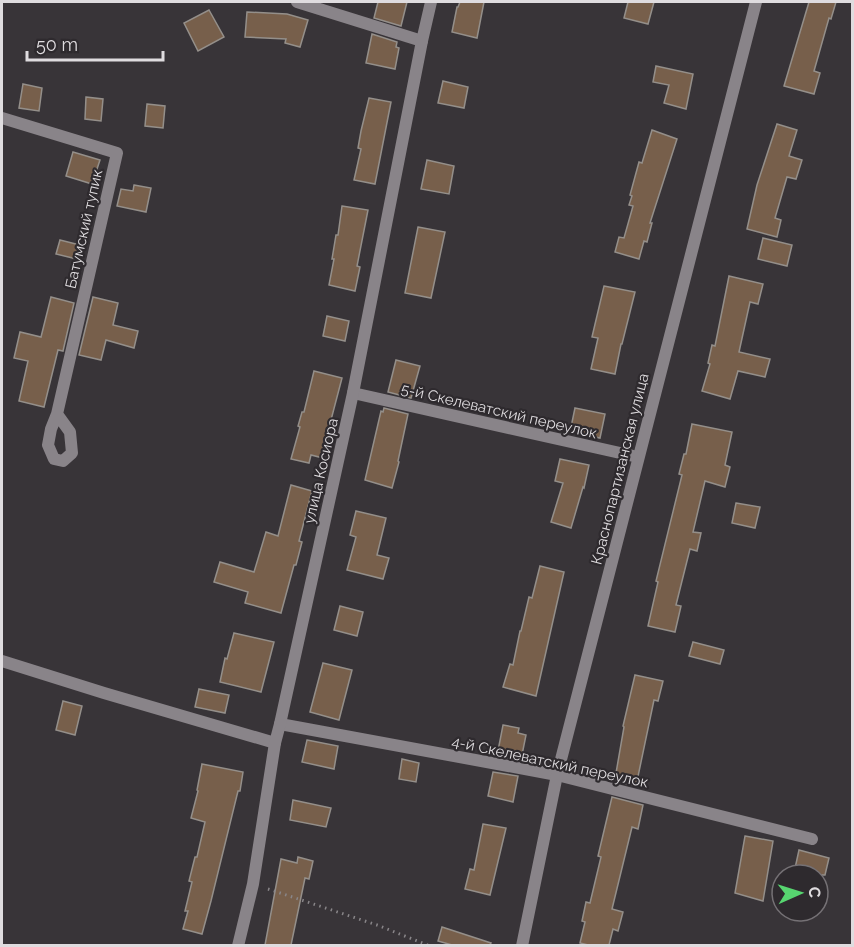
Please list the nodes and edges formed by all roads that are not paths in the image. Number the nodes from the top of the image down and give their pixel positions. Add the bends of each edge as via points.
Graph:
1 (297, 2) edge
2 (431, 2) edge
3 (756, 2) edge
4 (422, 41) junction
5 (2, 118) edge
6 (353, 393) junction
7 (57, 414) junction
8 (638, 458) junction
9 (2, 661) edge
10 (280, 724) junction
11 (274, 743) junction
12 (557, 775) junction
13 (812, 839) dead end
14 (238, 945) edge
15 (522, 945) edge

1 - 4 street
2 - 4 street, улица Косиора
3 - 8 street, Краснопартизанская улица
4 - 6 street, улица Косиора
5 - 7 street, Батумский тупик via 117,153
6 - 8 street, 5-й Скелеватский переулок
6 - 10 street, улица Косиора
7 - 7 street, Батумский тупик via 48,445 54,459 63,461 72,453 70,432
8 - 12 street, Краснопартизанская улица
9 - 11 street
10 - 11 street, улица Косиора
10 - 12 street, 4-й Скелеватский переулок
11 - 14 street, улица Косиора via 253,884
12 - 13 street, 4-й Скелеватский переулок
12 - 15 street, Краснопартизанская улица

